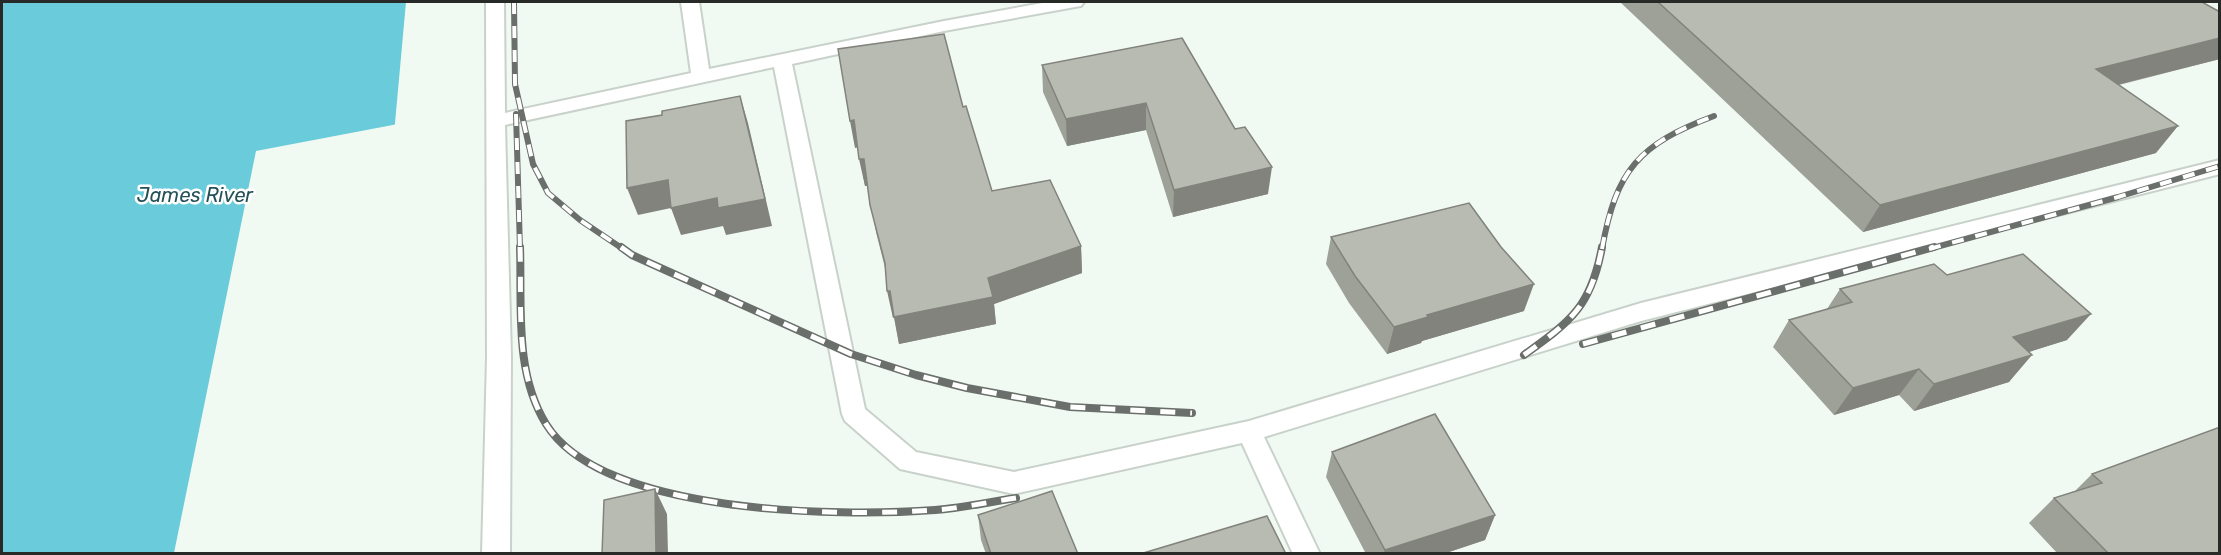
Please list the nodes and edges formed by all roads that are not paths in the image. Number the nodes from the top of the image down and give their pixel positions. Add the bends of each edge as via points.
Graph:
1 (495, 2) edge
2 (690, 2) edge
3 (1075, 2) edge
4 (783, 60) junction
5 (701, 77) junction
6 (495, 121) junction
7 (2220, 167) edge
8 (1249, 431) junction
9 (496, 554) edge
10 (1307, 554) edge

1 - 6 lane
2 - 5 lane
3 - 4 lane
4 - 5 lane
4 - 8 lane via 854,414 909,461 1014,483
5 - 6 lane
6 - 9 lane via 499,357
7 - 8 lane via 1641,312
8 - 10 lane

